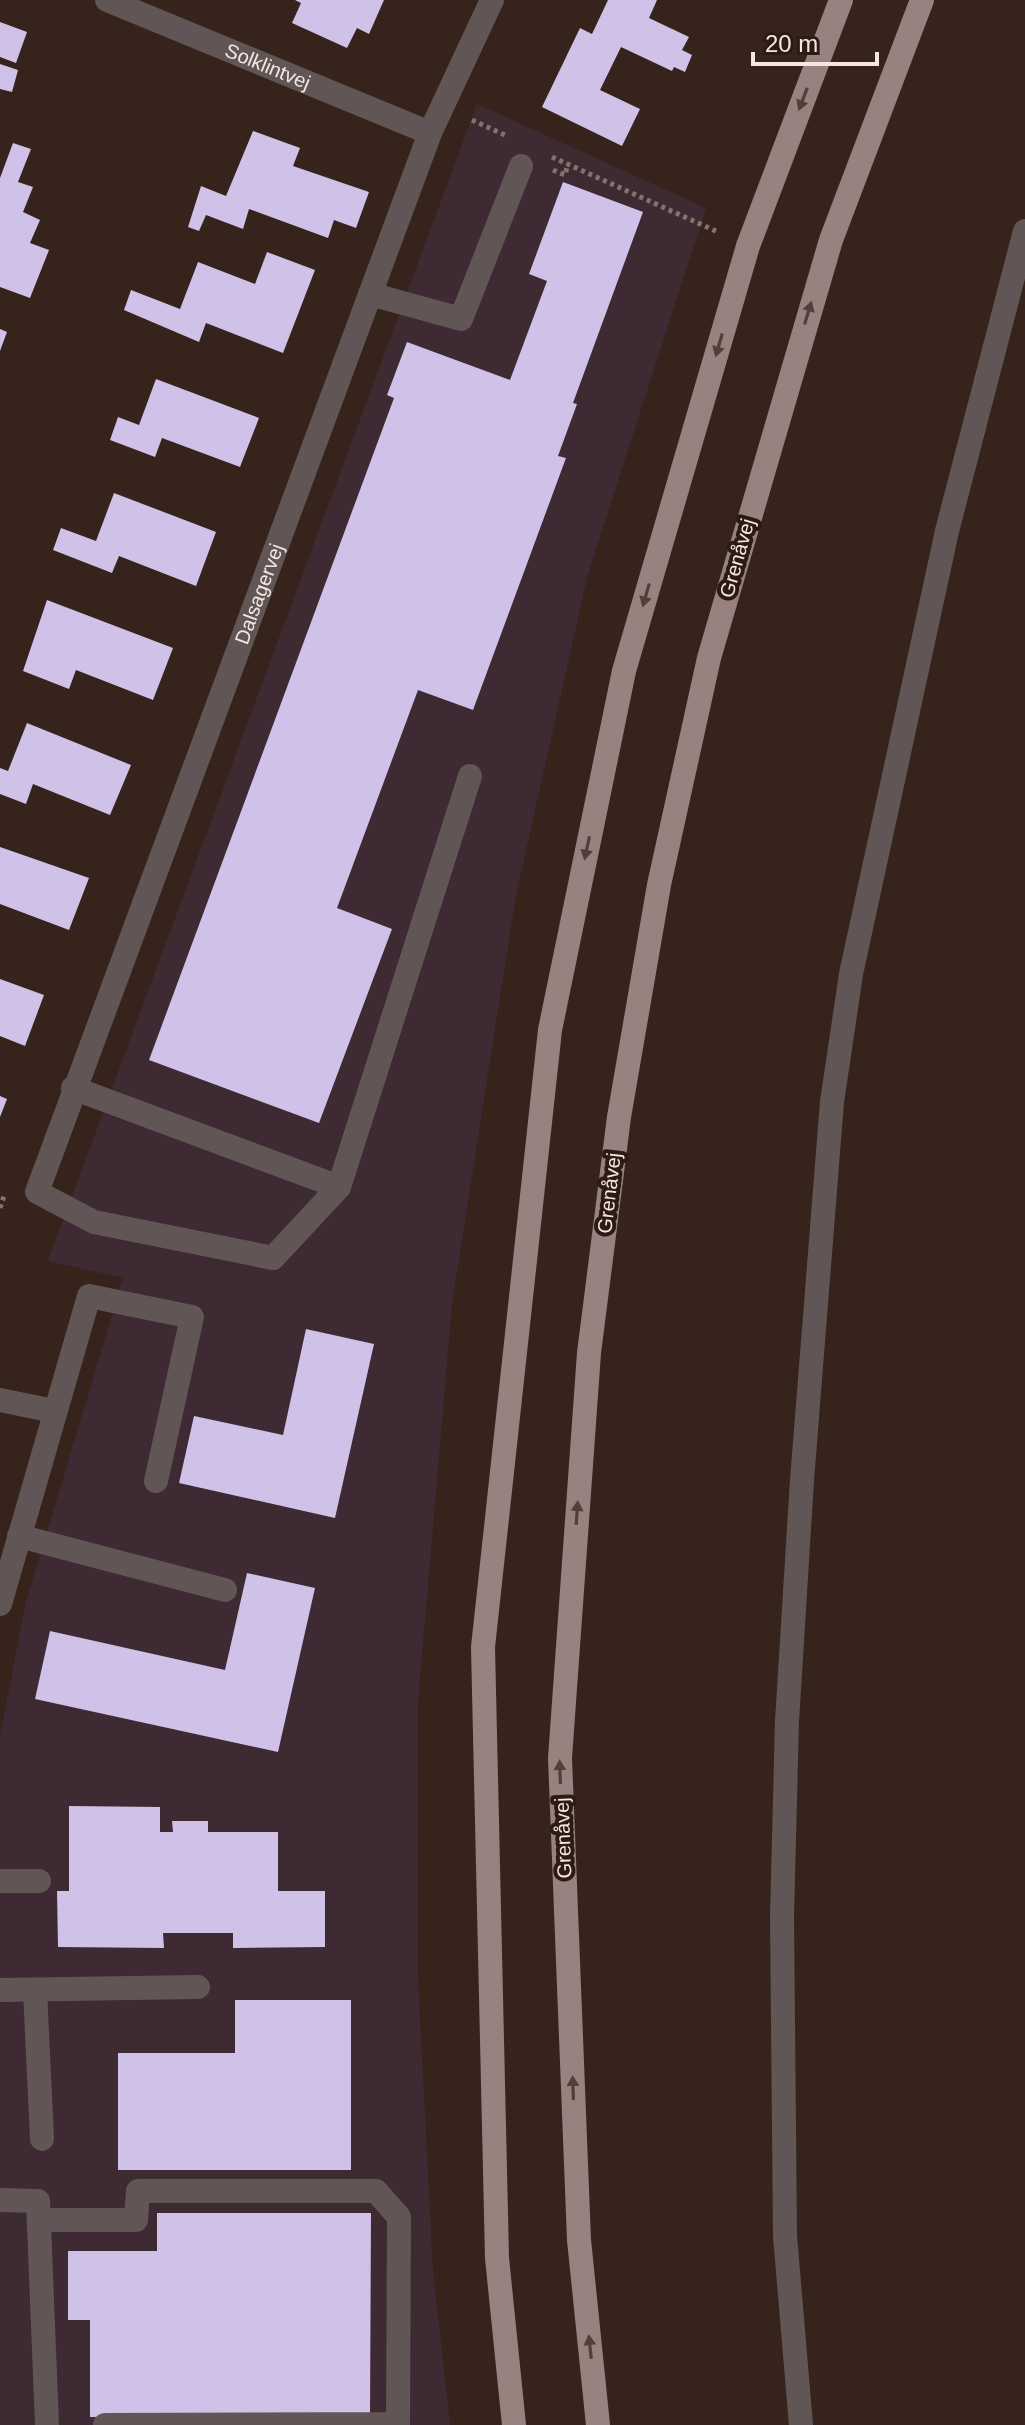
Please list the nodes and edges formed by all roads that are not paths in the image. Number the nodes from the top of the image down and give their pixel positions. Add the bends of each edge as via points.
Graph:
1 (107, 0) edge
2 (492, 0) edge
3 (841, 0) edge
4 (922, 0) edge
5 (430, 133) junction
6 (531, 159) road end
7 (1025, 231) edge
8 (370, 294) junction
9 (470, 776) dead end
10 (73, 1088) junction
11 (339, 1187) junction
12 (0, 1400) edge
13 (54, 1411) junction
14 (156, 1481) dead end
15 (19, 1536) junction
16 (225, 1590) dead end
17 (0, 1604) edge
18 (0, 1881) edge
19 (39, 1881) dead end
20 (198, 1987) dead end
21 (0, 1990) edge
22 (35, 1990) junction
23 (42, 2139) dead end
24 (0, 2200) edge
25 (39, 2220) junction
26 (376, 2424) edge
27 (47, 2425) edge
28 (105, 2425) edge
29 (514, 2425) edge
30 (598, 2425) edge
31 (801, 2425) edge

1 - 5 street, Solklintvej
2 - 5 street, Dalsagervej
3 -> 29 main road via 748,246 624,671 550,1030 485,1631 497,2258
30 -> 4 main road, Grenåvej via 579,2240 560,1758 589,1353 619,1117 659,885 709,658 831,240
5 - 8 street, Dalsagervej
6 - 8 street via 461,319
7 - 31 street via 940,561 851,974 832,1102 787,1721 782,1916 785,2236
8 - 10 street, Dalsagervej
9 - 11 street
10 - 11 street
10 - 11 street, Dalsagervej via 37,1192 94,1222 273,1258
12 - 13 street
13 - 14 street via 89,1296 192,1317
13 - 15 street
15 - 16 street
15 - 17 street
18 - 19 street
20 - 22 street
21 - 22 street
22 - 23 street
24 - 25 street via 38,2201
25 - 26 street via 136,2220 138,2191 376,2191 399,2217 398,2424
25 - 27 street
26 - 28 street

